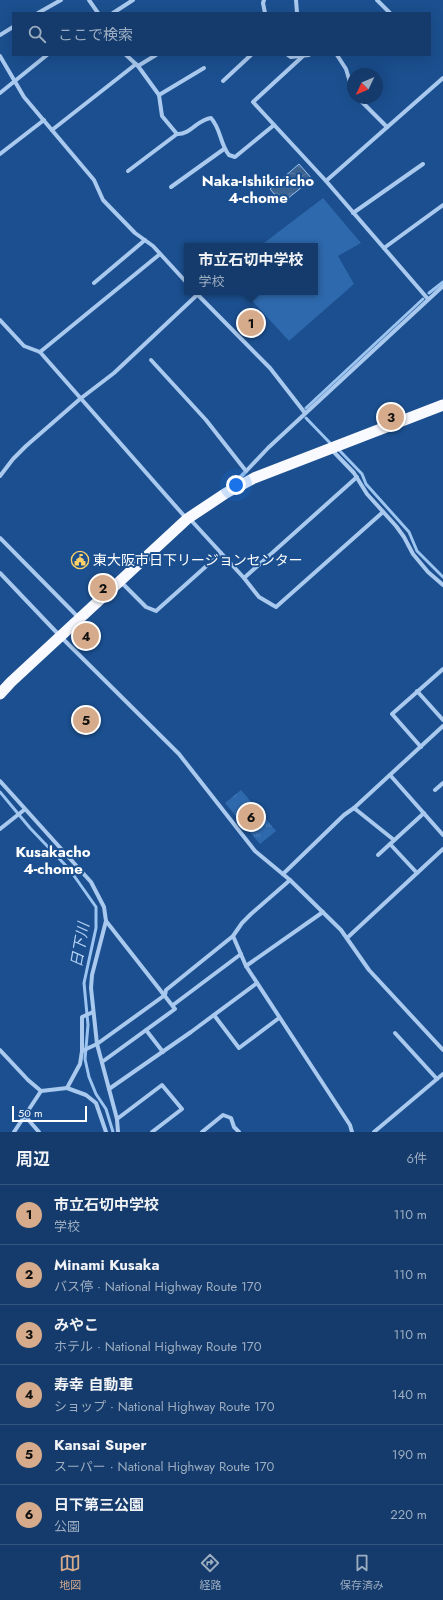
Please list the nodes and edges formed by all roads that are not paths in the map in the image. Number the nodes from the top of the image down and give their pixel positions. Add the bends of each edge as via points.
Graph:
1 (61, 0) edge
2 (89, 0) edge
3 (133, 0) edge
4 (264, 0) edge
5 (296, 0) edge
6 (377, 0) edge
7 (40, 12) edge
8 (97, 12) edge
9 (115, 12) edge
10 (265, 12) edge
11 (298, 12) edge
12 (389, 12) edge
13 (12, 28) edge
14 (0, 35) edge
15 (0, 56) edge
16 (46, 56) edge
17 (127, 56) edge
18 (154, 56) edge
19 (250, 56) edge
20 (290, 56) edge
21 (302, 56) edge
22 (338, 56) edge
23 (137, 65) junction
24 (204, 68) dead end
25 (347, 72) edge
26 (443, 78) edge
27 (14, 81) junction
28 (223, 81) dead end
29 (0, 93) edge
30 (159, 95) junction
31 (364, 104) edge
32 (44, 120) junction
33 (274, 125) junction
34 (387, 127) junction
35 (52, 130) junction
36 (177, 134) junction
37 (224, 149) junction
38 (0, 154) edge
39 (423, 164) dead end
40 (128, 171) dead end
41 (326, 181) junction
42 (171, 187) dead end
43 (443, 205) edge
44 (354, 213) junction
45 (145, 240) junction
46 (384, 248) junction
47 (160, 254) junction
48 (184, 281) edge
49 (94, 283) dead end
50 (443, 286) edge
51 (195, 295) edge
52 (197, 295) edge
53 (428, 299) junction
54 (0, 320) edge
55 (40, 352) junction
56 (151, 360) dead end
57 (80, 398) junction
58 (443, 405) edge
59 (305, 413) junction
60 (330, 449) junction
61 (246, 471) junction
62 (0, 476) edge
63 (357, 477) junction
64 (226, 493) junction
65 (383, 512) junction
66 (188, 518) junction
67 (0, 538) edge
68 (221, 553) junction
69 (0, 573) edge
70 (244, 578) junction
71 (120, 581) junction
72 (443, 585) edge
73 (79, 618) junction
74 (60, 636) junction
75 (443, 669) edge
76 (418, 691) junction
77 (0, 694) edge
78 (443, 720) edge
79 (443, 726) edge
80 (421, 747) junction
81 (390, 775) junction
82 (0, 781) edge
83 (443, 783) edge
84 (435, 790) dead end
85 (354, 808) junction
86 (21, 812) junction
87 (424, 813) junction
88 (0, 828) edge
89 (443, 835) edge
90 (394, 840) junction
91 (390, 844) junction
92 (443, 849) edge
93 (378, 855) dead end
94 (417, 873) junction
95 (283, 874) junction
96 (290, 880) junction
97 (323, 912) junction
98 (106, 921) junction
99 (233, 936) junction
100 (347, 938) junction
101 (241, 954) junction
102 (246, 966) junction
103 (257, 983) junction
104 (165, 994) junction
105 (172, 1005) junction
106 (89, 1013) junction
107 (214, 1015) junction
108 (279, 1018) junction
109 (146, 1030) junction
110 (395, 1033) dead end
111 (97, 1044) junction
112 (0, 1050) edge
113 (83, 1050) junction
114 (443, 1050) edge
115 (163, 1052) junction
116 (102, 1062) junction
117 (443, 1074) edge
118 (437, 1079) junction
119 (67, 1088) junction
120 (109, 1089) junction
121 (41, 1091) junction
122 (25, 1116) junction
123 (117, 1119) junction
124 (14, 1132) edge
125 (39, 1132) edge
126 (106, 1132) edge
127 (118, 1132) edge
128 (152, 1132) edge
129 (202, 1132) edge
130 (239, 1132) edge
131 (352, 1132) edge
132 (374, 1132) edge

1 - 7 street
2 - 8 street
3 - 9 street
4 - 10 street
5 - 11 street
6 - 12 street
13 - 14 street
15 - 27 street
16 - 27 street
17 - 23 street
18 - 23 street
19 - 28 street
20 - 21 street
21 - 33 street via 253,102
22 - 25 street
23 - 30 street
23 - 35 street
24 - 30 street
26 - 34 street
27 - 29 street
27 - 32 street
30 - 36 street via 162,116
31 - 34 street
32 - 35 street
32 - 38 street
33 - 37 street via 235,157 228,156
33 - 41 street
34 - 41 street
35 - 45 street via 94,180 103,200
36 - 37 street via 182,134 211,118 216,124
36 - 40 street
37 - 42 street
39 - 44 street
41 - 44 street
43 - 46 street
44 - 46 street
45 - 47 street
45 - 49 street
46 - 53 street
47 - 48 street
47 - 55 street
50 - 53 street
51 - 57 street via 114,373
52 - 59 street via 270,368
53 - 59 street
54 - 55 street via 24,346
55 - 57 street
56 - 61 street via 206,420
57 - 62 street via 26,446
57 - 66 street
58 - 60 highway
59 - 61 street
60 - 63 street
60 - 64 highway via 254,478
61 - 64 street
63 - 65 street via 367,494
63 - 70 street
64 - 66 highway
65 - 70 street via 276,607 259,597
65 - 72 street via 402,534 413,554
66 - 68 street
66 - 71 highway
67 - 73 street
68 - 70 street
68 - 71 street via 156,611 146,607
69 - 74 street
71 - 73 highway
73 - 74 highway
74 - 77 highway
74 - 95 street via 179,754 254,851
75 - 76 street
76 - 78 street
76 - 80 street via 392,714
79 - 80 street
80 - 81 street
81 - 85 street
81 - 87 street
82 - 86 street
83 - 84 street
85 - 90 street
85 - 95 street
86 - 88 street
86 - 98 street via 91,882 104,907
87 - 89 street
87 - 90 street
90 - 91 street
91 - 93 street
91 - 94 street
92 - 94 street
94 - 100 street
95 - 96 street
96 - 97 street
96 - 99 street via 251,914
97 - 100 street
97 - 102 street
98 - 104 street
98 - 106 street via 92,975
99 - 101 street
99 - 104 street via 166,990
100 - 114 street via 369,970
101 - 102 street
101 - 105 street
102 - 103 street
103 - 107 street
103 - 108 street
104 - 105 street
104 - 111 street
105 - 109 street via 175,1009
106 - 111 street
106 - 113 street via 82,1017
107 - 108 street via 239,1048
107 - 115 street
108 - 131 street via 350,1125
109 - 115 street
109 - 116 street
110 - 118 street
111 - 113 street
111 - 116 street
112 - 121 street
113 - 119 street via 80,1064
115 - 120 street
116 - 120 street
117 - 118 street
118 - 132 street
119 - 121 street
119 - 126 street via 86,1095 96,1103
120 - 123 street
121 - 122 street
122 - 124 street
122 - 125 street
123 - 127 street
123 - 128 street via 162,1085 182,1109
129 - 130 street via 223,1115 231,1118

